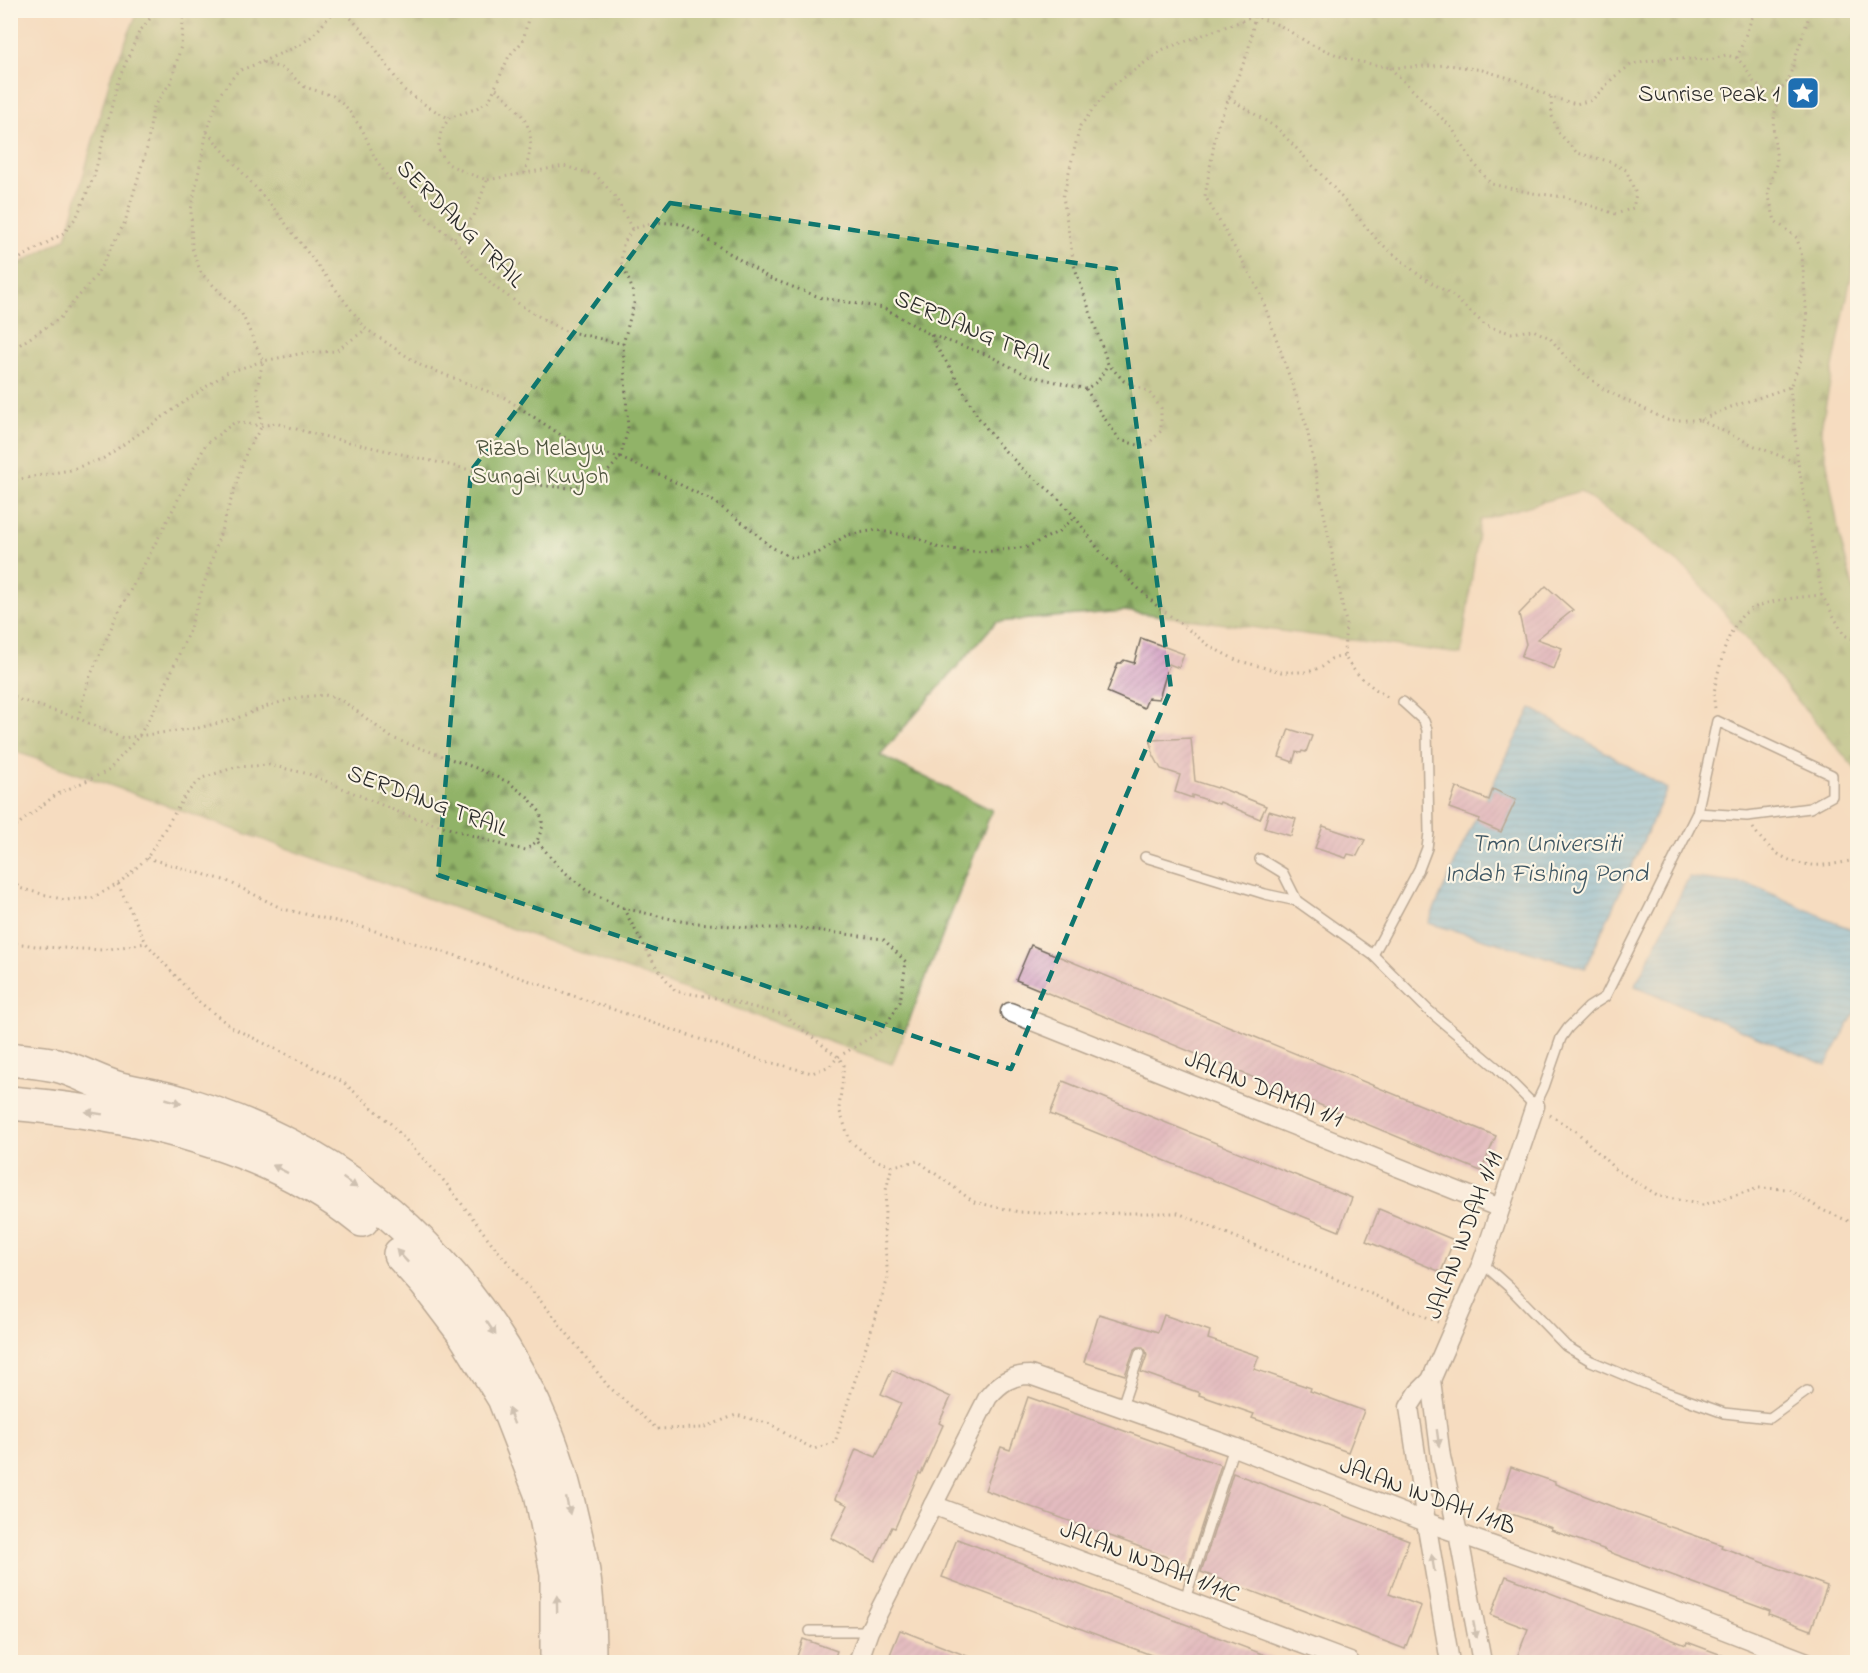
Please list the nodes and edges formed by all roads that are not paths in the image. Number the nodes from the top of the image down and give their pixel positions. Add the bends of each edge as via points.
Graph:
1 (1403, 702) road end
2 (1697, 813) junction
3 (1144, 857) dead end
4 (1260, 859) dead end
5 (1298, 900) junction
6 (1373, 956) junction
7 (1010, 1012) dead end
8 (10, 1059) edge
9 (10, 1083) edge
10 (117, 1088) junction
11 (10, 1103) edge
12 (1535, 1106) junction
13 (1500, 1208) junction
14 (1482, 1263) junction
15 (1140, 1353) dead end
16 (1431, 1380) junction
17 (1807, 1391) dead end
18 (1122, 1409) junction
19 (1234, 1447) junction
20 (933, 1505) junction
21 (1426, 1522) junction
22 (1458, 1533) junction
23 (1185, 1599) junction
24 (810, 1631) dead end
25 (869, 1631) junction
26 (557, 1662) edge
27 (589, 1662) edge
28 (858, 1662) edge
29 (1350, 1662) edge
30 (1450, 1662) edge
31 (1482, 1662) edge
32 (1807, 1662) edge

1 - 6 lane via 1424,721 1427,730 1428,841 1419,869
2 - 2 lane via 1717,721 1832,774 1832,796 1810,808 1747,816
2 - 12 lane via 1605,996 1561,1038
3 - 5 lane via 1265,894
4 - 5 lane via 1283,873
5 - 6 lane
6 - 12 lane
7 - 13 street, JALAN DAMAI 1/1
8 - 10 highway via 58,1065
9 - 10 highway
10 -> 27 highway via 229,1118 288,1144 374,1200 455,1281 490,1326 547,1433 582,1562
26 -> 11 highway via 557,1573 541,1493 504,1398 458,1325 426,1282 387,1240 349,1209 263,1161 188,1134 124,1118
12 - 13 street, JALAN INDAH 1/11
13 - 14 street, JALAN INDAH 1/11
14 - 16 street, JALAN INDAH 1/11
14 - 17 lane via 1566,1346 1660,1390 1724,1413 1770,1418
15 - 18 lane
16 - 21 street, JALAN INDAH 1/11 via 1409,1407
16 -> 22 street via 1441,1457
18 - 19 street, JALAN INDAH /11B
18 - 20 street, JALAN INDAH /11B via 1030,1375 1007,1379 988,1397
19 - 21 street, JALAN INDAH /11B
19 - 23 lane
20 - 23 street, JALAN INDAH 1/11C
20 - 25 street
21 - 22 street, JALAN INDAH /11B
30 -> 21 street, JALAN INDAH 1/11
22 -> 31 street
22 - 32 street, JALAN INDAH /11B
23 - 29 street, JALAN INDAH 1/11C
24 - 25 lane
25 - 28 street

